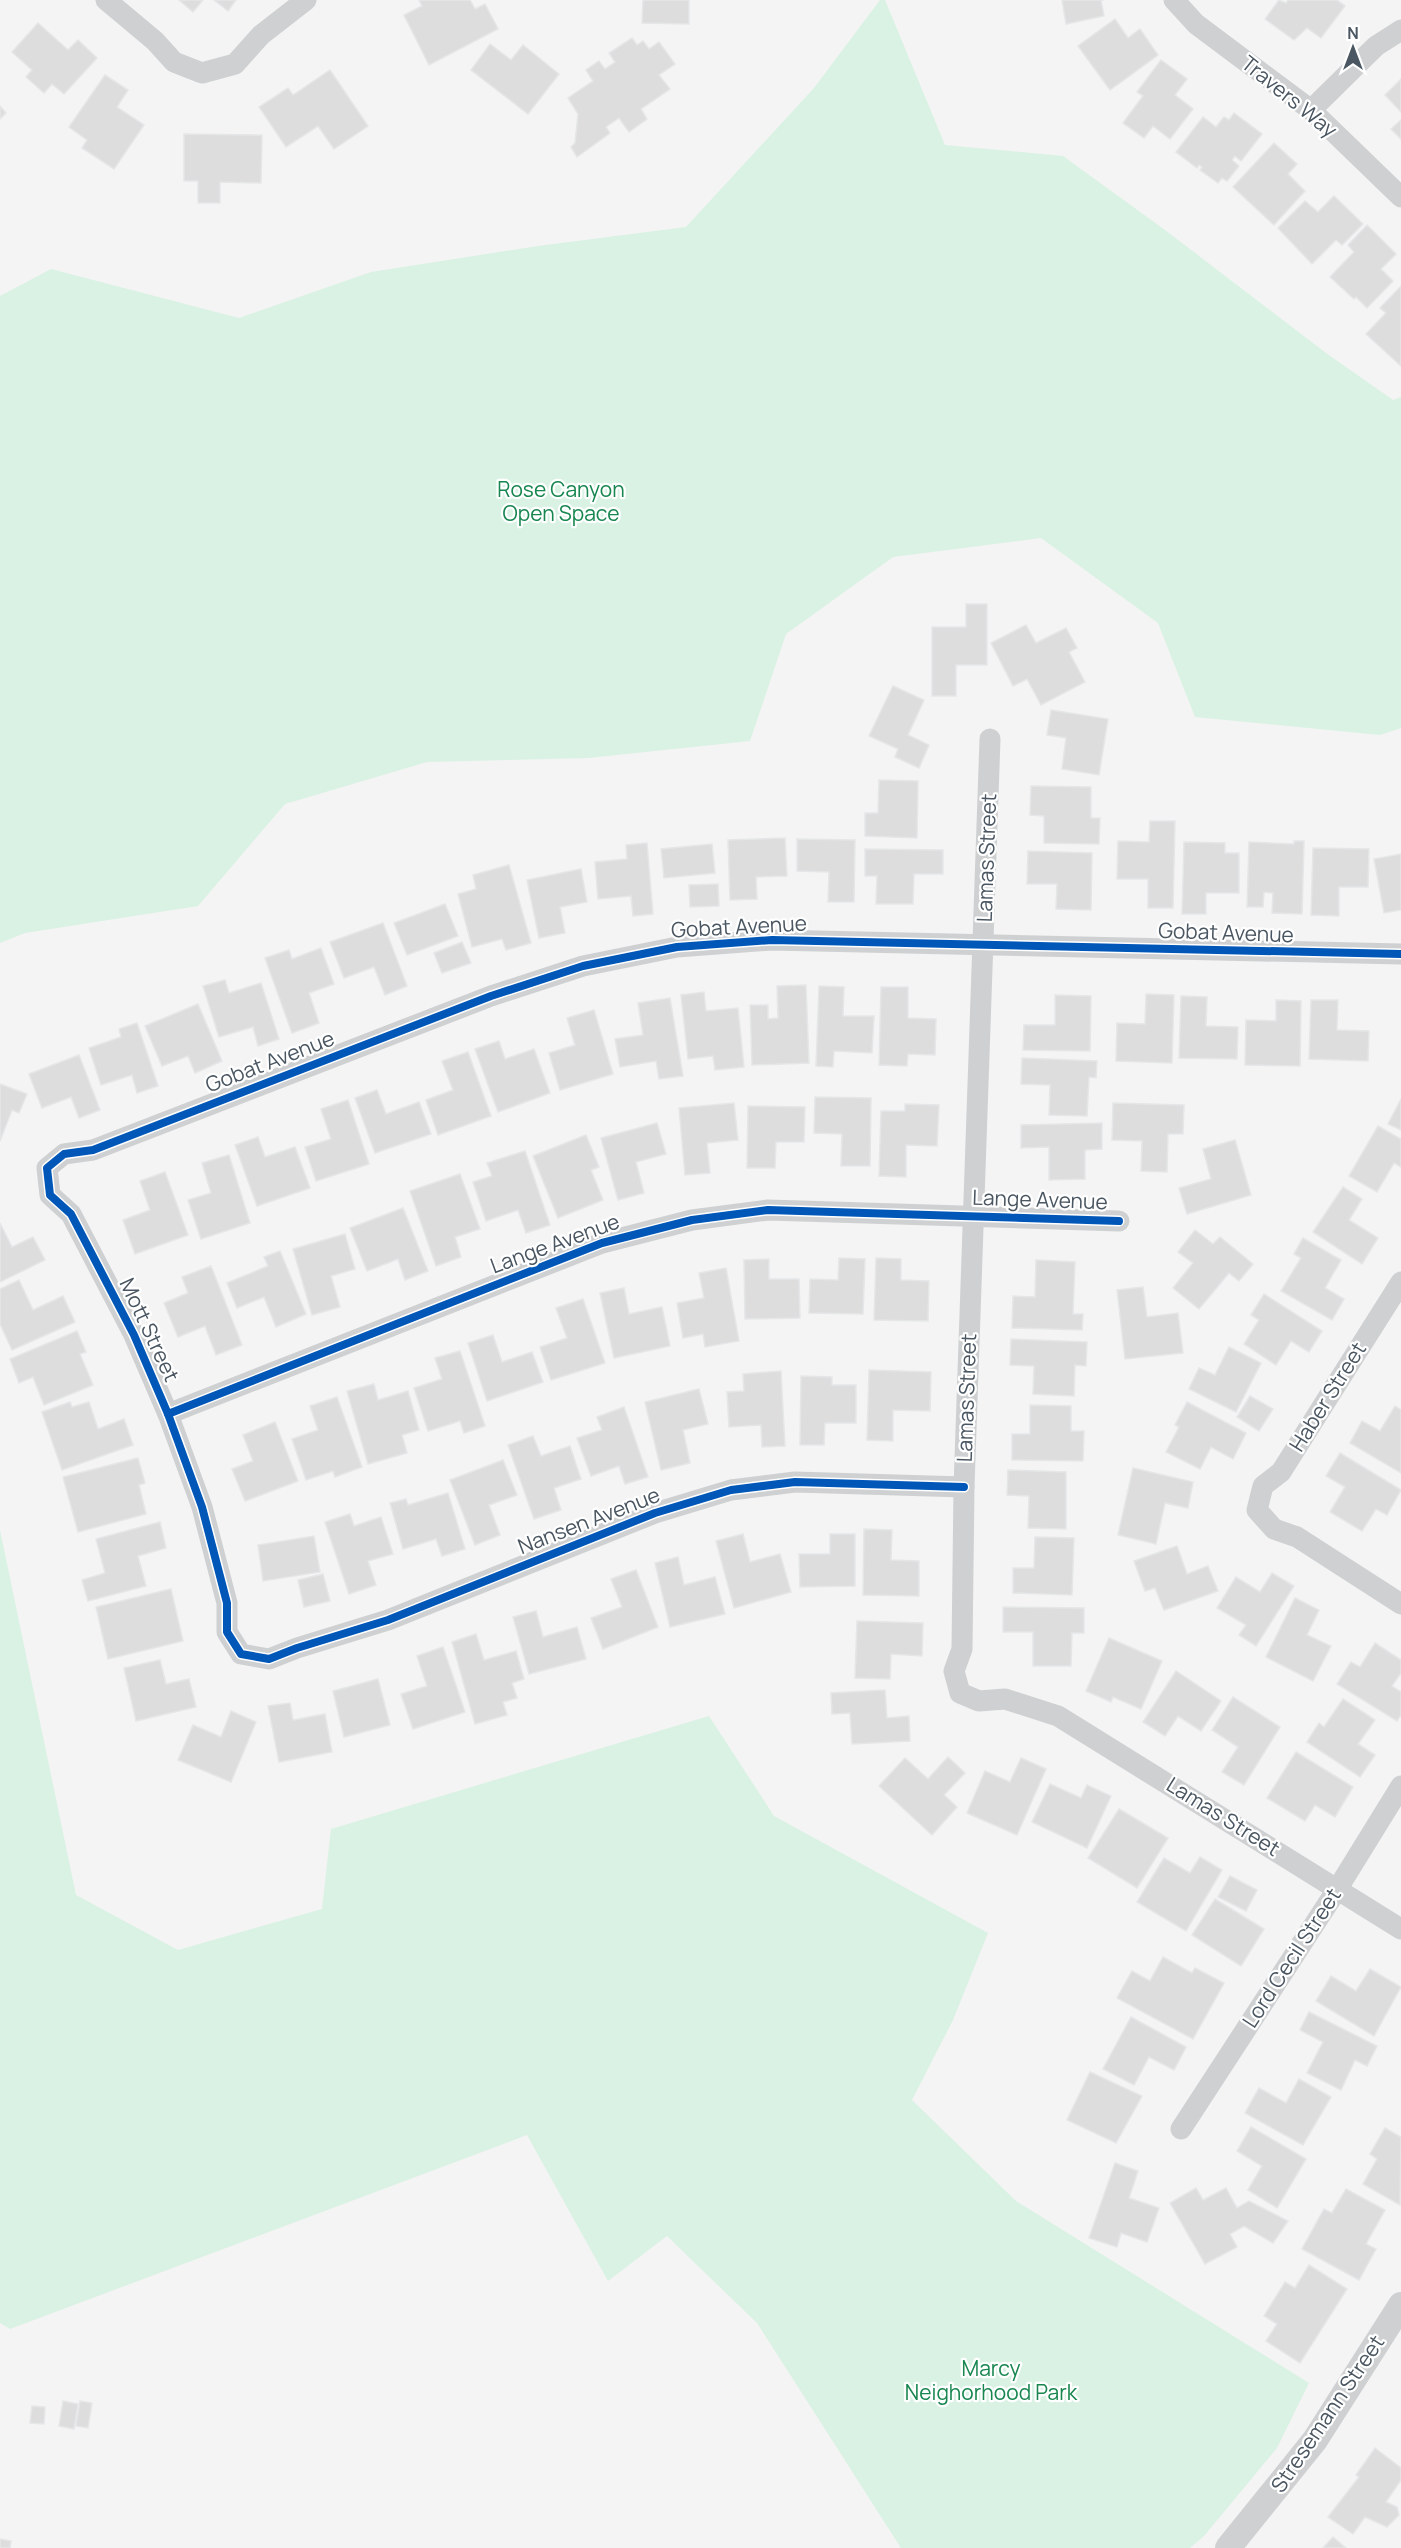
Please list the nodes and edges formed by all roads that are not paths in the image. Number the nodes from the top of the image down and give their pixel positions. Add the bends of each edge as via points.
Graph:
1 (106, 0) edge
2 (306, 0) edge
3 (1174, 0) edge
4 (1401, 30) edge
5 (1311, 110) junction
6 (1401, 197) edge
7 (990, 739) dead end
8 (984, 944) junction
9 (1401, 954) edge
10 (47, 1167) joint
11 (975, 1215) junction
12 (1119, 1221) dead end
13 (1401, 1282) edge
14 (168, 1414) junction
15 (964, 1487) junction
16 (1401, 1604) edge
17 (241, 1654) joint
18 (1401, 1786) edge
19 (1338, 1888) junction
20 (1401, 1929) edge
21 (1181, 2128) dead end
22 (1401, 2305) edge
23 (1228, 2548) edge

1 - 2 street via 174,62 202,73 235,64 261,35
3 - 5 street, Travers Way via 1196,24
4 - 5 street via 1376,46
5 - 6 street, Travers Way
7 - 8 street, Lamas Street
8 - 9 street, Gobat Avenue
8 - 10 street, Gobat Avenue via 772,939 677,947 583,966 491,996 93,1150 64,1154
8 - 11 street, Lamas Street
10 - 14 street, Mott Street via 50,1194 71,1214 134,1335
11 - 12 street, Lange Avenue
11 - 14 street, Lange Avenue via 768,1210 681,1223 602,1243
11 - 15 street, Lamas Street
13 - 16 street, Haber Street via 1281,1472 1263,1486 1257,1510 1274,1529 1297,1537
14 - 17 street, Mott Street via 202,1507 227,1603 227,1632
15 - 17 street, Nansen Avenue via 795,1482 731,1490 655,1513 388,1620 269,1659
15 - 19 street, Lamas Street via 962,1649 954,1671 960,1693 979,1701 1005,1699 1058,1716
18 - 19 street, Lord Cecil Street
19 - 20 street, Lamas Street
19 - 21 street, Lord Cecil Street
22 - 23 street, Stresemann Street via 1315,2440

